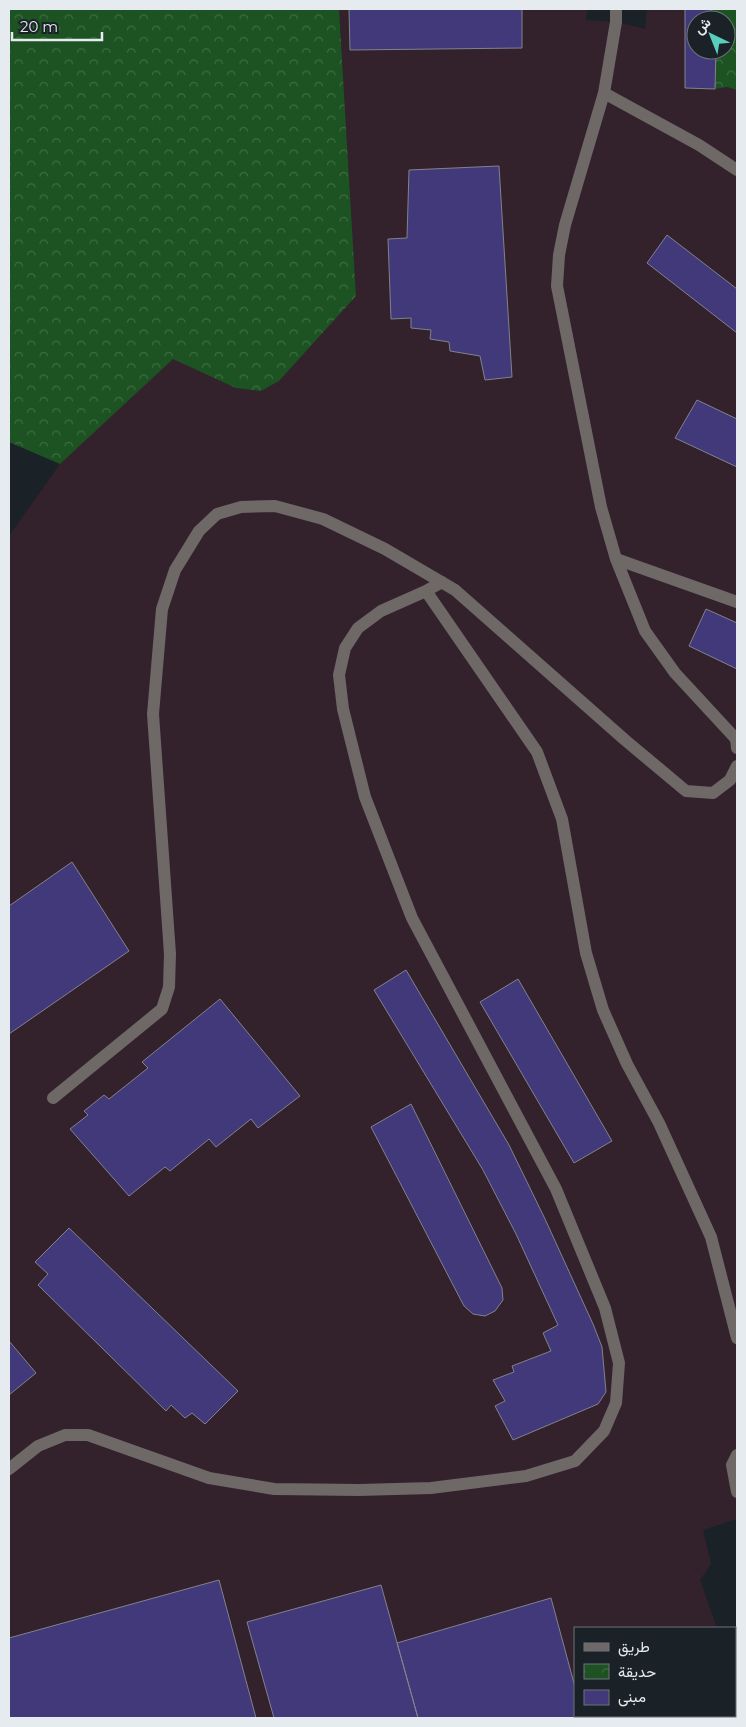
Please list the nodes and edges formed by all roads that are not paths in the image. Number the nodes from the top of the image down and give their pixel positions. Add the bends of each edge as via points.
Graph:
1 (616, 9) edge
2 (604, 93) junction
3 (737, 170) edge
4 (616, 559) junction
5 (442, 582) junction
6 (426, 591) junction
7 (737, 602) edge
8 (737, 748) edge
9 (737, 766) edge
10 (53, 1098) dead end
11 (737, 1337) edge
12 (737, 1456) edge
13 (9, 1468) edge
14 (737, 1492) edge

1 - 2 lane
2 - 3 lane via 699,145
2 - 4 lane via 565,225 557,286 601,507
4 - 7 lane
4 - 8 lane via 645,631 675,673 736,739
5 - 6 lane
5 - 9 lane via 686,791 713,793 730,780
5 - 10 lane via 323,519 275,506 241,507 217,514 199,531 175,570 162,609 153,714 170,954 169,987 162,1009
6 - 11 lane via 537,752 562,819 586,953 603,1010 712,1238
6 - 13 lane via 381,611 358,628 345,648 339,675 343,709 365,797 412,918 556,1189 605,1308 619,1363 616,1403 604,1431 575,1461 526,1476 431,1488 274,1489 209,1478 88,1435 64,1435 38,1446
12 - 14 lane via 732,1464

